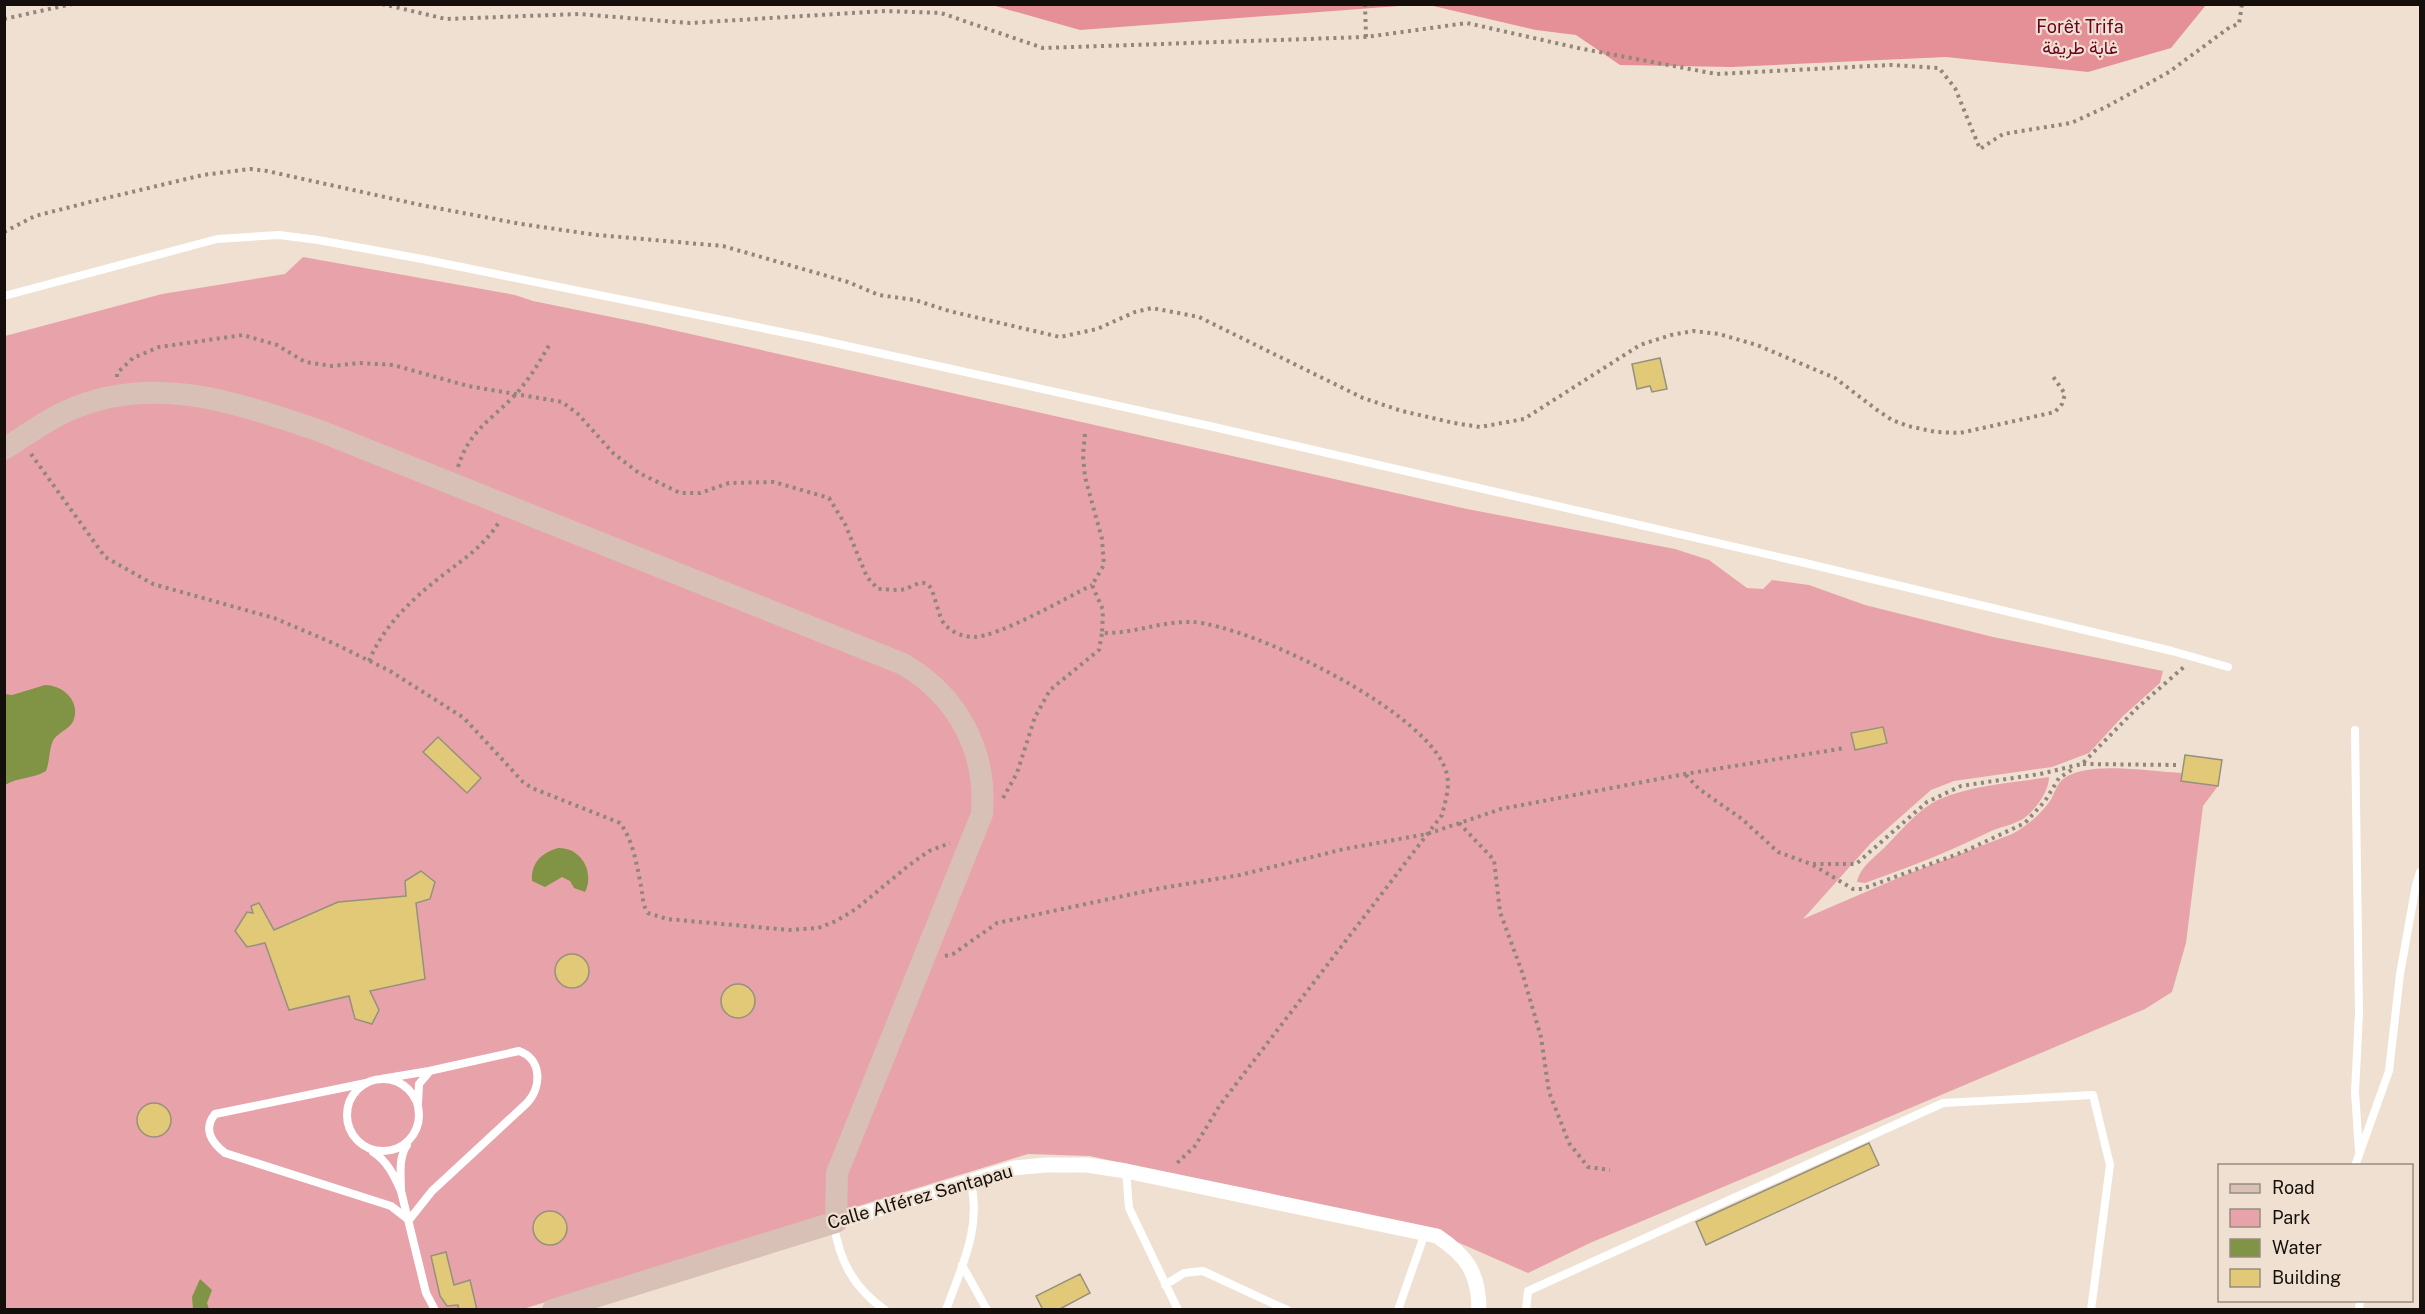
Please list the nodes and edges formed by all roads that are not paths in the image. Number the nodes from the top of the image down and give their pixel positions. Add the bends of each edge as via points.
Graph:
1 (4, 296) edge
2 (12, 444) edge
3 (2228, 667) dead end
4 (2355, 730) dead end
5 (2421, 872) edge
6 (429, 1071) junction
7 (381, 1079) junction
8 (366, 1083) junction
9 (418, 1106) junction
10 (412, 1137) junction
11 (369, 1149) junction
12 (2359, 1151) junction
13 (2356, 1164) edge
14 (1126, 1171) junction
15 (970, 1180) junction
16 (401, 1191) junction
17 (409, 1220) junction
18 (835, 1222) junction
19 (1431, 1234) junction
20 (962, 1265) junction
21 (1166, 1285) junction
22 (435, 1310) edge
23 (553, 1310) edge
24 (885, 1310) edge
25 (946, 1310) edge
26 (987, 1310) edge
27 (1178, 1310) edge
28 (1287, 1310) edge
29 (1398, 1310) edge
30 (1479, 1310) edge
31 (1526, 1310) edge
32 (2091, 1310) edge

1 - 3 lane via 217,239 279,235 318,240 799,336 1214,427 1805,563
2 - 18 street via 67,411 100,399 173,392 231,403 320,431 903,664 924,676 943,694 974,746 982,777 982,814 837,1173
4 - 12 lane via 2359,1014 2355,1092
5 - 12 lane via 2400,974 2389,1071
6 - 7 lane
6 - 9 lane via 419,1084
6 - 17 lane via 519,1051 533,1060 537,1083 534,1096 432,1191
7 - 8 lane
7 - 9 lane via 408,1089
8 - 11 lane via 353,1093 347,1107 347,1123 355,1140
8 - 17 lane via 215,1114 209,1122 209,1132 214,1145 225,1153 391,1206
9 - 10 lane via 418,1124
10 - 11 lane via 386,1152
10 - 16 lane via 403,1151
11 - 16 lane via 390,1169
12 - 13 lane
14 - 15 street, Calle Alférez Santapau via 1046,1165 1014,1168
14 - 19 street, Calle Alférez Santapau
14 - 21 lane via 1129,1209
15 - 18 street, Calle Alférez Santapau
15 - 20 lane via 975,1217
16 - 17 lane
17 - 22 lane via 426,1293
18 - 23 street, Calle Alférez Santapau
18 - 24 lane via 839,1251 852,1278
19 - 29 lane
19 - 30 street via 1455,1248 1468,1263 1478,1288
20 - 25 lane
20 - 26 lane
21 - 27 lane
21 - 28 lane via 1184,1273 1203,1271
31 - 32 lane via 1528,1291 1943,1103 2093,1095 2110,1165

